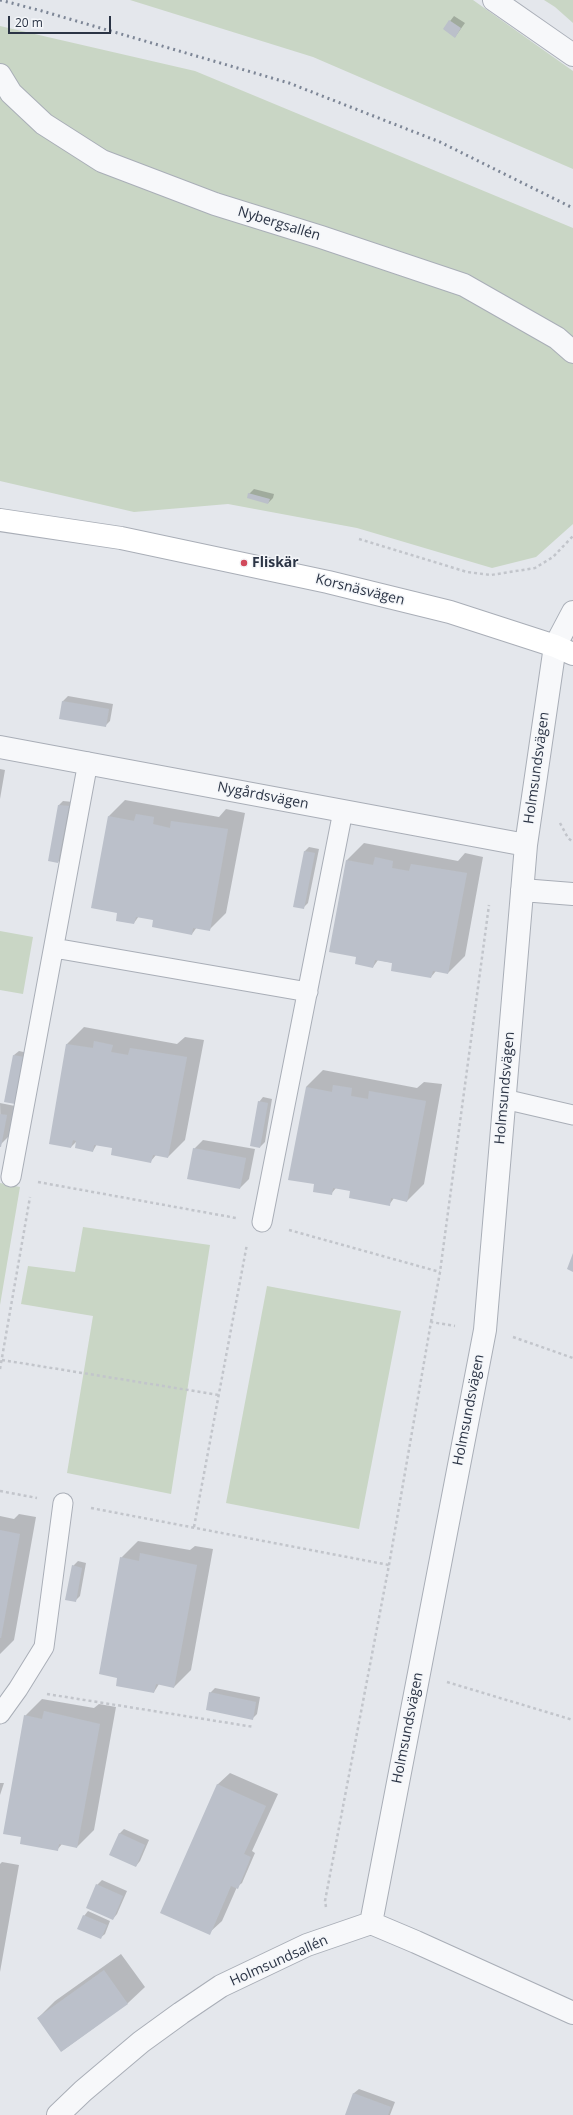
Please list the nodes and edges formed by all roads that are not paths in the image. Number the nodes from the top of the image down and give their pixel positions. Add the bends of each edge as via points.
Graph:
1 (494, 0) edge
2 (573, 55) edge
3 (0, 76) edge
4 (573, 352) edge
5 (0, 520) edge
6 (573, 612) edge
7 (564, 650) edge
8 (0, 747) edge
9 (88, 762) junction
10 (343, 811) junction
11 (526, 845) junction
12 (522, 890) junction
13 (573, 894) edge
14 (54, 948) junction
15 (308, 992) junction
16 (504, 1099) junction
17 (573, 1115) edge
18 (11, 1177) road end
19 (257, 1221) road end
20 (63, 1503) road end
21 (0, 1714) edge
22 (371, 1923) junction
23 (573, 2013) edge
24 (58, 2115) edge

1 - 2 street
3 - 4 street, Nybergsallén via 11,93 44,124 102,161 215,204 464,285 557,338
5 - 7 street, Korsnäsvägen via 121,538 328,582 450,612
6 - 7 street
7 - 11 street, Holmsundsvägen
8 - 9 street, Nygårdsvägen
9 - 10 street, Nygårdsvägen
9 - 14 lane
10 - 11 street, Nygårdsvägen
10 - 15 lane
11 - 12 street, Holmsundsvägen
12 - 13 street
12 - 16 street, Holmsundsvägen
14 - 15 lane
14 - 18 lane
15 - 19 lane
16 - 17 lane
16 - 22 street, Holmsundsvägen via 485,1330
20 - 21 lane via 44,1647
22 - 23 street
22 - 24 street, Holmsundsallén via 307,1945 221,1986 141,2042

